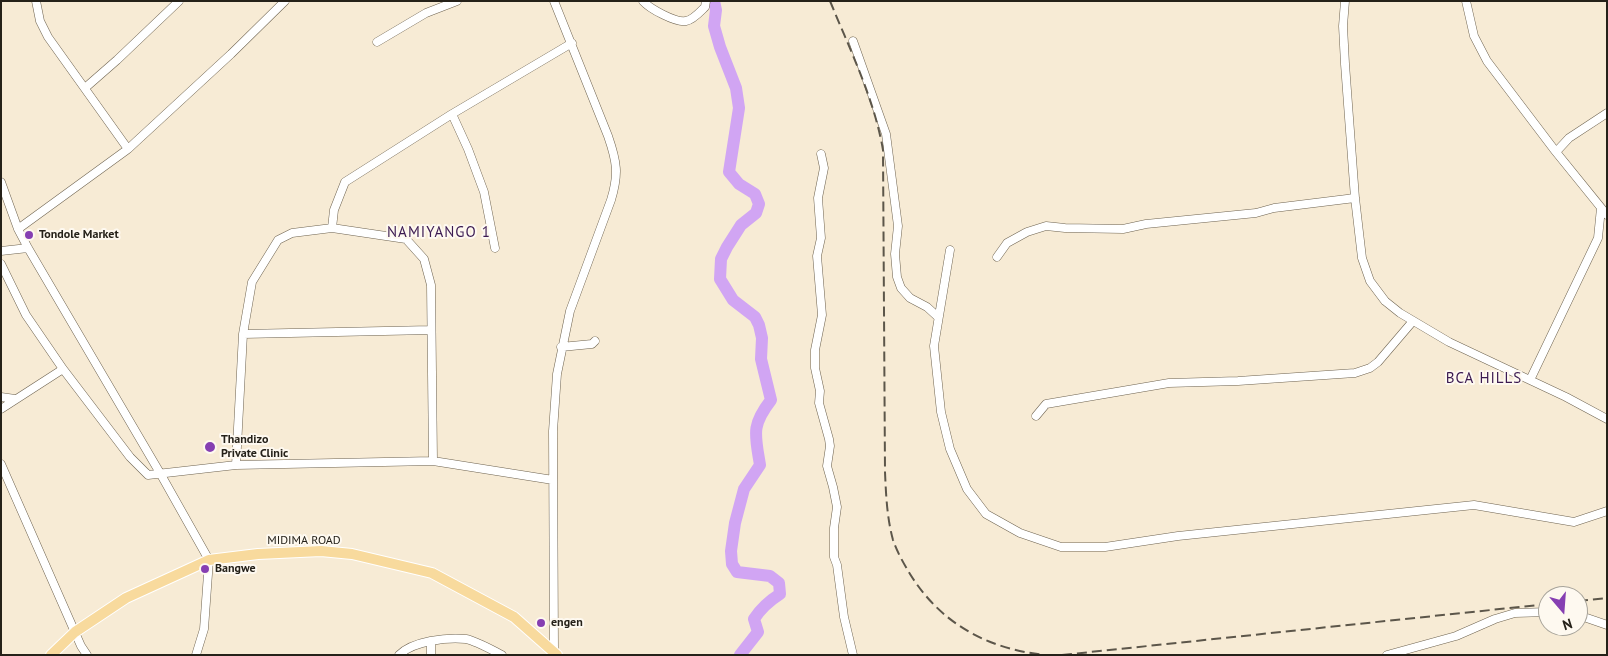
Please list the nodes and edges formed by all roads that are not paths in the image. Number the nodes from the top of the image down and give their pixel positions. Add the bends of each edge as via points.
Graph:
1 (36, 1) edge
2 (179, 1) edge
3 (285, 1) edge
4 (458, 1) edge
5 (554, 1) edge
6 (643, 1) edge
7 (706, 1) edge
8 (1345, 1) edge
9 (1466, 1) edge
10 (854, 41) dead end
11 (377, 42) dead end
12 (572, 43) junction
13 (85, 88) junction
14 (1607, 113) edge
15 (452, 114) junction
16 (128, 149) junction
17 (1556, 152) junction
18 (821, 154) dead end
19 (1, 182) edge
20 (1355, 198) junction
21 (1601, 208) junction
22 (1607, 215) edge
23 (332, 228) junction
24 (18, 229) junction
25 (1607, 234) edge
26 (1598, 238) junction
27 (28, 248) junction
28 (495, 248) dead end
29 (950, 250) dead end
30 (1, 251) edge
31 (997, 257) dead end
32 (1, 264) edge
33 (938, 317) junction
34 (1413, 321) junction
35 (431, 330) junction
36 (243, 334) junction
37 (595, 341) dead end
38 (561, 347) junction
39 (63, 369) junction
40 (1530, 380) junction
41 (1, 398) edge
42 (15, 399) junction
43 (1, 409) edge
44 (1036, 416) dead end
45 (1607, 419) edge
46 (433, 461) junction
47 (1, 464) edge
48 (236, 465) junction
49 (160, 473) junction
50 (4, 476) edge
51 (553, 480) junction
52 (1607, 511) edge
53 (209, 560) junction
54 (1538, 613) edge
55 (1588, 619) edge
56 (1607, 626) edge
57 (75, 632) junction
58 (431, 641) junction
59 (555, 653) edge
60 (51, 655) edge
61 (87, 655) edge
62 (196, 655) edge
63 (399, 655) edge
64 (432, 655) edge
65 (502, 655) edge
66 (853, 655) edge
67 (1387, 655) edge

1 - 13 street via 40,21 48,37
2 - 13 street
3 - 16 street
4 - 11 street via 426,13
5 - 12 street
6 - 7 street via 660,13 687,22 698,15
8 - 20 street via 1343,26
9 - 17 street via 1474,36 1482,53
10 - 33 street via 886,134 898,226 897,276 901,288 910,298
12 - 15 street
12 - 38 street via 608,136 617,174 611,200 570,311
13 - 16 street
14 - 17 street via 1569,138
15 - 23 street via 346,182 334,210
15 - 28 street via 484,192
16 - 24 street
17 - 21 street
18 - 66 street via 824,168 818,198 820,238 817,256 822,315 814,350 815,368 819,403 830,446 827,466 837,507 834,557
19 - 24 street
20 - 31 street via 1123,229 1046,226 1007,243
20 - 34 street via 1362,258 1370,281 1384,301
21 - 22 street
21 - 26 street
23 - 35 street via 406,239 424,259 431,285
23 - 36 street via 292,233 278,240 252,282
24 - 27 street
25 - 26 street
26 - 40 street
27 - 30 street
27 - 49 street
29 - 33 street
32 - 39 street via 26,315
33 - 52 street via 934,346 940,412 950,449 967,489 986,514 1020,533 1061,547 1105,547 1178,536 1474,505 1574,522
34 - 40 street via 1449,342
34 - 44 street via 1378,362 1355,372 1169,383 1046,404
35 - 36 street
35 - 46 street
36 - 48 street
37 - 38 street
38 - 51 street via 554,402
39 - 42 street
39 - 49 street via 130,457 148,475
40 - 45 street
41 - 42 street
42 - 43 street
46 - 48 street
46 - 51 street
47 - 50 street
48 - 49 street
49 - 53 street
50 - 57 street
51 - 59 street
53 - 57 main road, MIDIMA ROAD via 126,598
53 - 59 main road, MIDIMA ROAD via 321,551 352,554 432,573 514,618
53 - 62 street via 204,629
54 - 67 street via 1495,619 1456,636
55 - 56 street
57 - 60 main road, MIDIMA ROAD
57 - 61 street
58 - 63 street
58 - 64 street
58 - 65 street via 468,639

